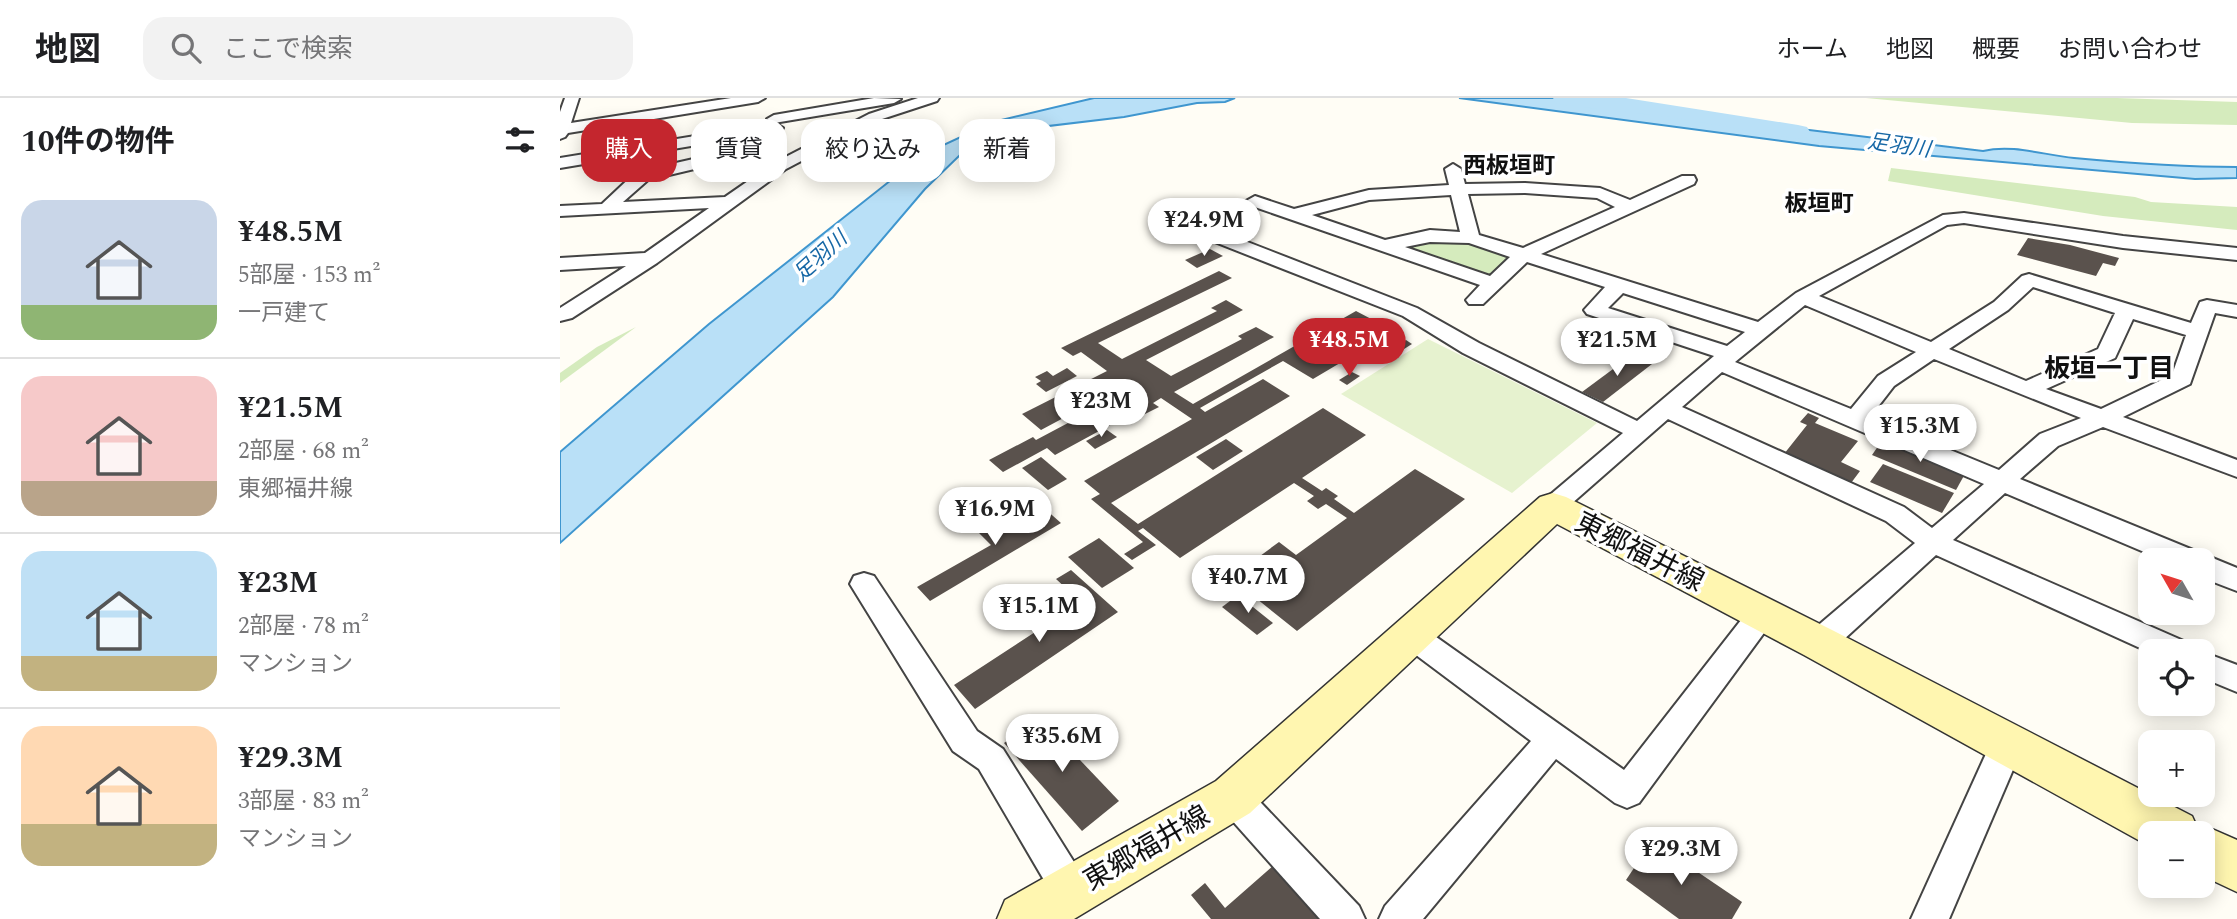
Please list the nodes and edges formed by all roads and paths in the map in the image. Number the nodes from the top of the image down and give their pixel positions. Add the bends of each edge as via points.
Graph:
1 (572, 98) edge
2 (758, 98) edge
3 (772, 98) edge
4 (899, 98) edge
5 (928, 99) edge
6 (775, 119) edge
7 (787, 128) edge
8 (561, 131) edge
9 (691, 144) edge
10 (691, 160) edge
11 (787, 162) edge
12 (560, 163) edge
13 (1453, 169) dead end
14 (1688, 180) dead end
15 (757, 182) edge
16 (1459, 189) junction
17 (1255, 201) dead end
18 (729, 202) junction
19 (1630, 207) junction
20 (606, 209) junction
21 (560, 212) edge
22 (1290, 215) junction
23 (1208, 233) dead end
24 (1471, 238) junction
25 (1383, 246) junction
26 (2237, 254) edge
27 (1522, 256) junction
28 (650, 259) junction
29 (560, 264) edge
30 (1492, 283) junction
31 (1618, 286) junction
32 (1803, 297) junction
33 (1476, 300) dead end
34 (2127, 310) junction
35 (2237, 311) edge
36 (562, 316) edge
37 (1760, 330) junction
38 (2198, 332) junction
39 (1933, 352) junction
40 (1724, 359) junction
41 (2026, 389) junction
42 (1666, 409) junction
43 (2102, 418) junction
44 (1856, 420) junction
45 (1640, 432) junction
46 (2237, 469) edge
47 (2003, 482) junction
48 (1553, 506) junction
49 (1934, 542) junction
50 (2161, 548) edge
51 (2216, 568) edge
52 (2235, 572) edge
53 (864, 584) dead end
54 (1762, 614) junction
55 (1411, 635) junction
56 (2148, 639) edge
57 (1819, 643) junction
58 (2215, 669) edge
59 (2237, 679) edge
60 (1553, 738) junction
61 (2007, 744) junction
62 (1233, 797) junction
63 (2151, 821) edge
64 (2215, 855) edge
65 (2237, 867) edge
66 (1072, 891) junction
67 (1024, 919) edge
68 (1346, 919) edge
69 (1398, 919) edge
70 (1930, 919) edge

1 - 8 street
2 - 8 street
3 - 6 street
4 - 7 street
5 - 11 street via 874,117
9 - 12 street
10 - 20 street via 642,176
13 - 16 street
14 - 19 street
15 - 18 street
16 - 19 street via 1600,193
16 - 22 street via 1369,195
16 - 24 street
17 - 22 street
18 - 20 street
18 - 28 street
19 - 27 street
20 - 21 street
22 - 25 street
23 - 45 street via 1410,312 1471,348
24 - 25 street via 1430,236
24 - 27 street
25 - 30 street
26 - 32 street via 1953,219 1943,220
27 - 30 street
27 - 31 street
28 - 29 street
28 - 36 street
30 - 33 street
31 - 37 street
31 - 40 street via 1594,310
32 - 37 street
32 - 39 street
34 - 38 street
34 - 39 street via 2029,280 2001,306
34 - 41 street via 2107,353
35 - 38 street via 2207,306
37 - 40 street
38 - 43 street via 2182,379
39 - 41 street
39 - 44 street via 1886,380
40 - 42 street
40 - 44 street
41 - 43 street
42 - 45 street
42 - 49 street via 1895,514
43 - 46 street
43 - 47 street via 2049,440
44 - 47 street
45 - 48 street
47 - 49 street
47 - 50 street
48 - 54 main road, 東郷福井線
48 - 55 main road, 東郷福井線
49 - 56 street
49 - 57 street
51 - 52 street
53 - 66 street via 965,741 991,759
54 - 57 main road, 東郷福井線
54 - 60 street via 1627,792
55 - 60 street
55 - 62 main road, 東郷福井線
57 - 61 main road, 東郷福井線
58 - 59 street
60 - 69 street
61 - 63 main road, 東郷福井線
61 - 70 street
62 - 66 main road, 東郷福井線
62 - 68 street
64 - 65 main road
66 - 67 main road, 東郷福井線

